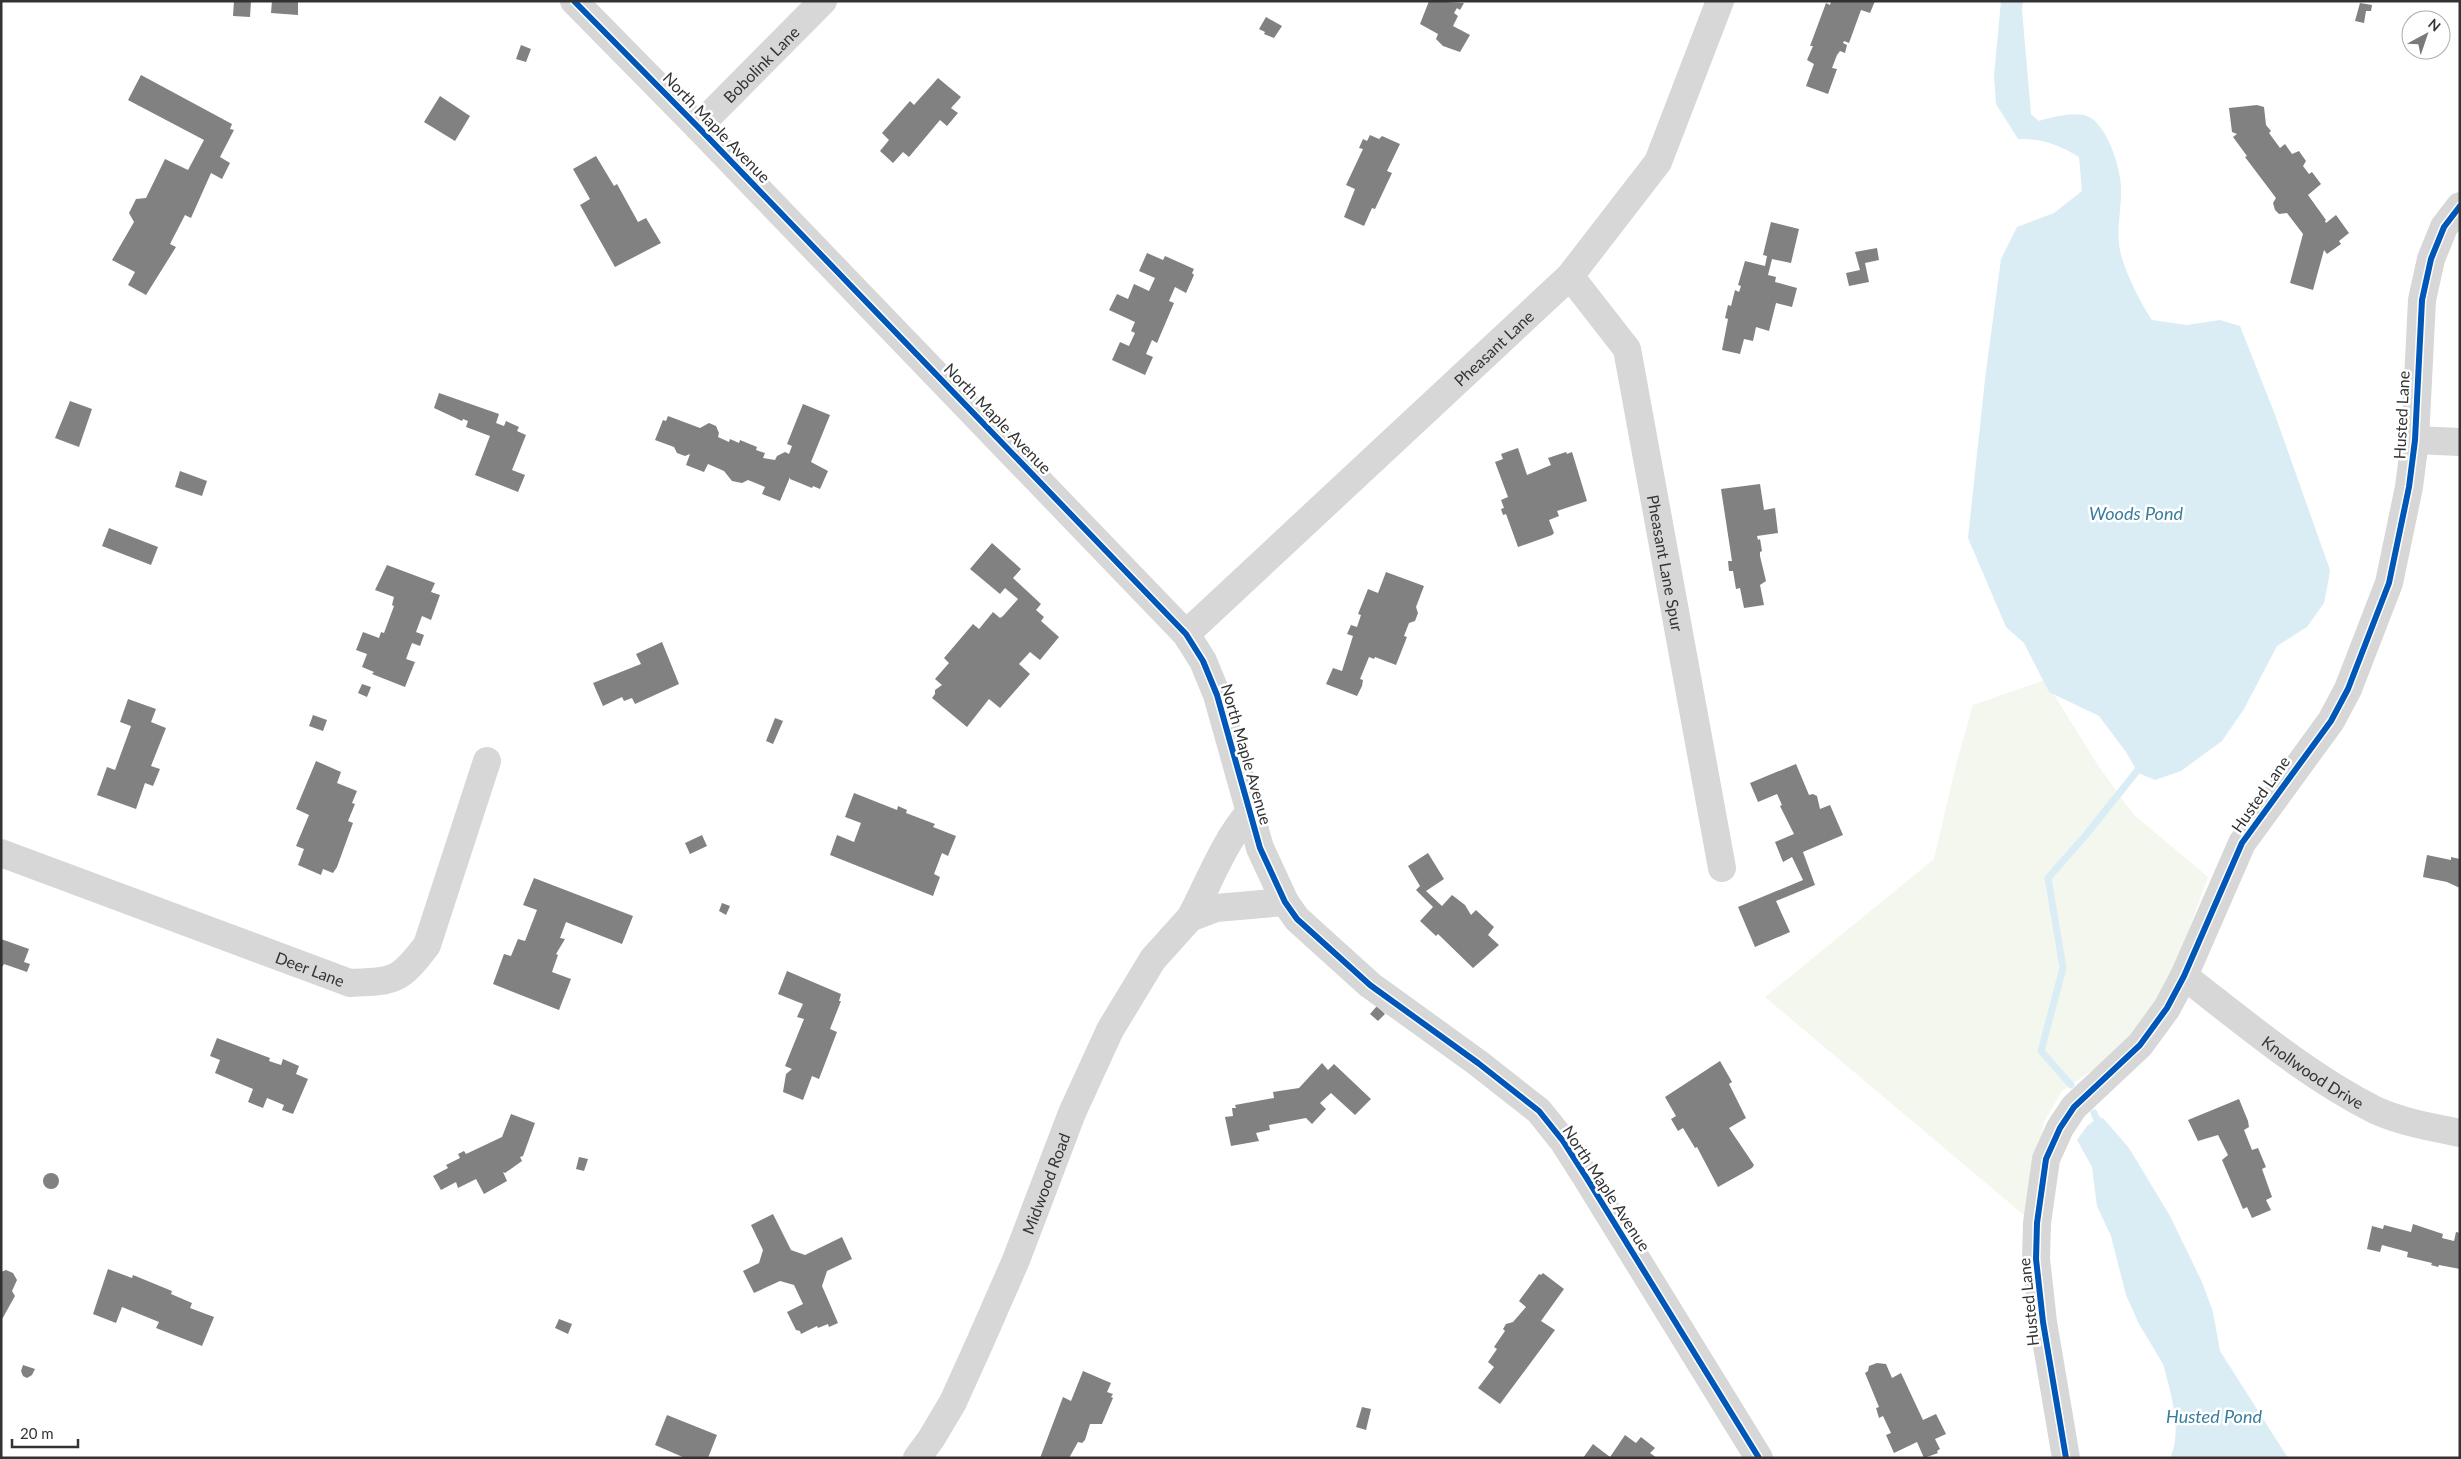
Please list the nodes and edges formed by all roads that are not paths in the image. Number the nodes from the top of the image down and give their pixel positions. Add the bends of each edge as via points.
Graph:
1 (574, 1) edge
2 (823, 1) edge
3 (1720, 1) edge
4 (698, 126) junction
5 (2460, 206) edge
6 (1570, 276) junction
7 (2415, 440) junction
8 (2460, 442) edge
9 (1186, 634) junction
10 (487, 761) dead end
11 (1249, 813) junction
12 (1, 854) edge
13 (1722, 868) dead end
14 (1285, 902) junction
15 (1190, 918) junction
16 (2184, 976) junction
17 (2460, 1133) edge
18 (917, 1458) edge
19 (1759, 1458) edge
20 (2066, 1458) edge

1 - 4 street, North Maple Avenue
2 - 4 street, Bobolink Lane
3 - 6 street, Pheasant Lane via 1658,162
4 - 9 street, North Maple Avenue
5 - 7 street, Husted Lane via 2444,227 2431,259 2422,300
6 - 9 street, Pheasant Lane
6 - 13 street, Pheasant Lane Spur via 1627,349
7 - 8 street
7 - 16 street, Husted Lane via 2409,487 2389,583 2348,689 2331,721 2242,843
9 - 11 street, North Maple Avenue via 1203,661 1218,695
10 - 12 street, Deer Lane via 427,945 410,968 388,982 350,983
11 - 14 street, North Maple Avenue via 1260,848
11 - 15 street, Midwood Road via 1223,853
14 - 15 street, Midwood Road via 1216,908
14 - 19 street, North Maple Avenue via 1297,919 1370,985 1538,1111 1563,1141 1586,1177
15 - 18 street, Midwood Road via 1153,959 1110,1030 1072,1113 1016,1260 977,1349 953,1402
16 - 17 street, Knollwood Drive via 2330,1084 2377,1110
16 - 20 street, Husted Lane via 2167,1008 2140,1045 2074,1107 2046,1159 2037,1223 2036,1259

